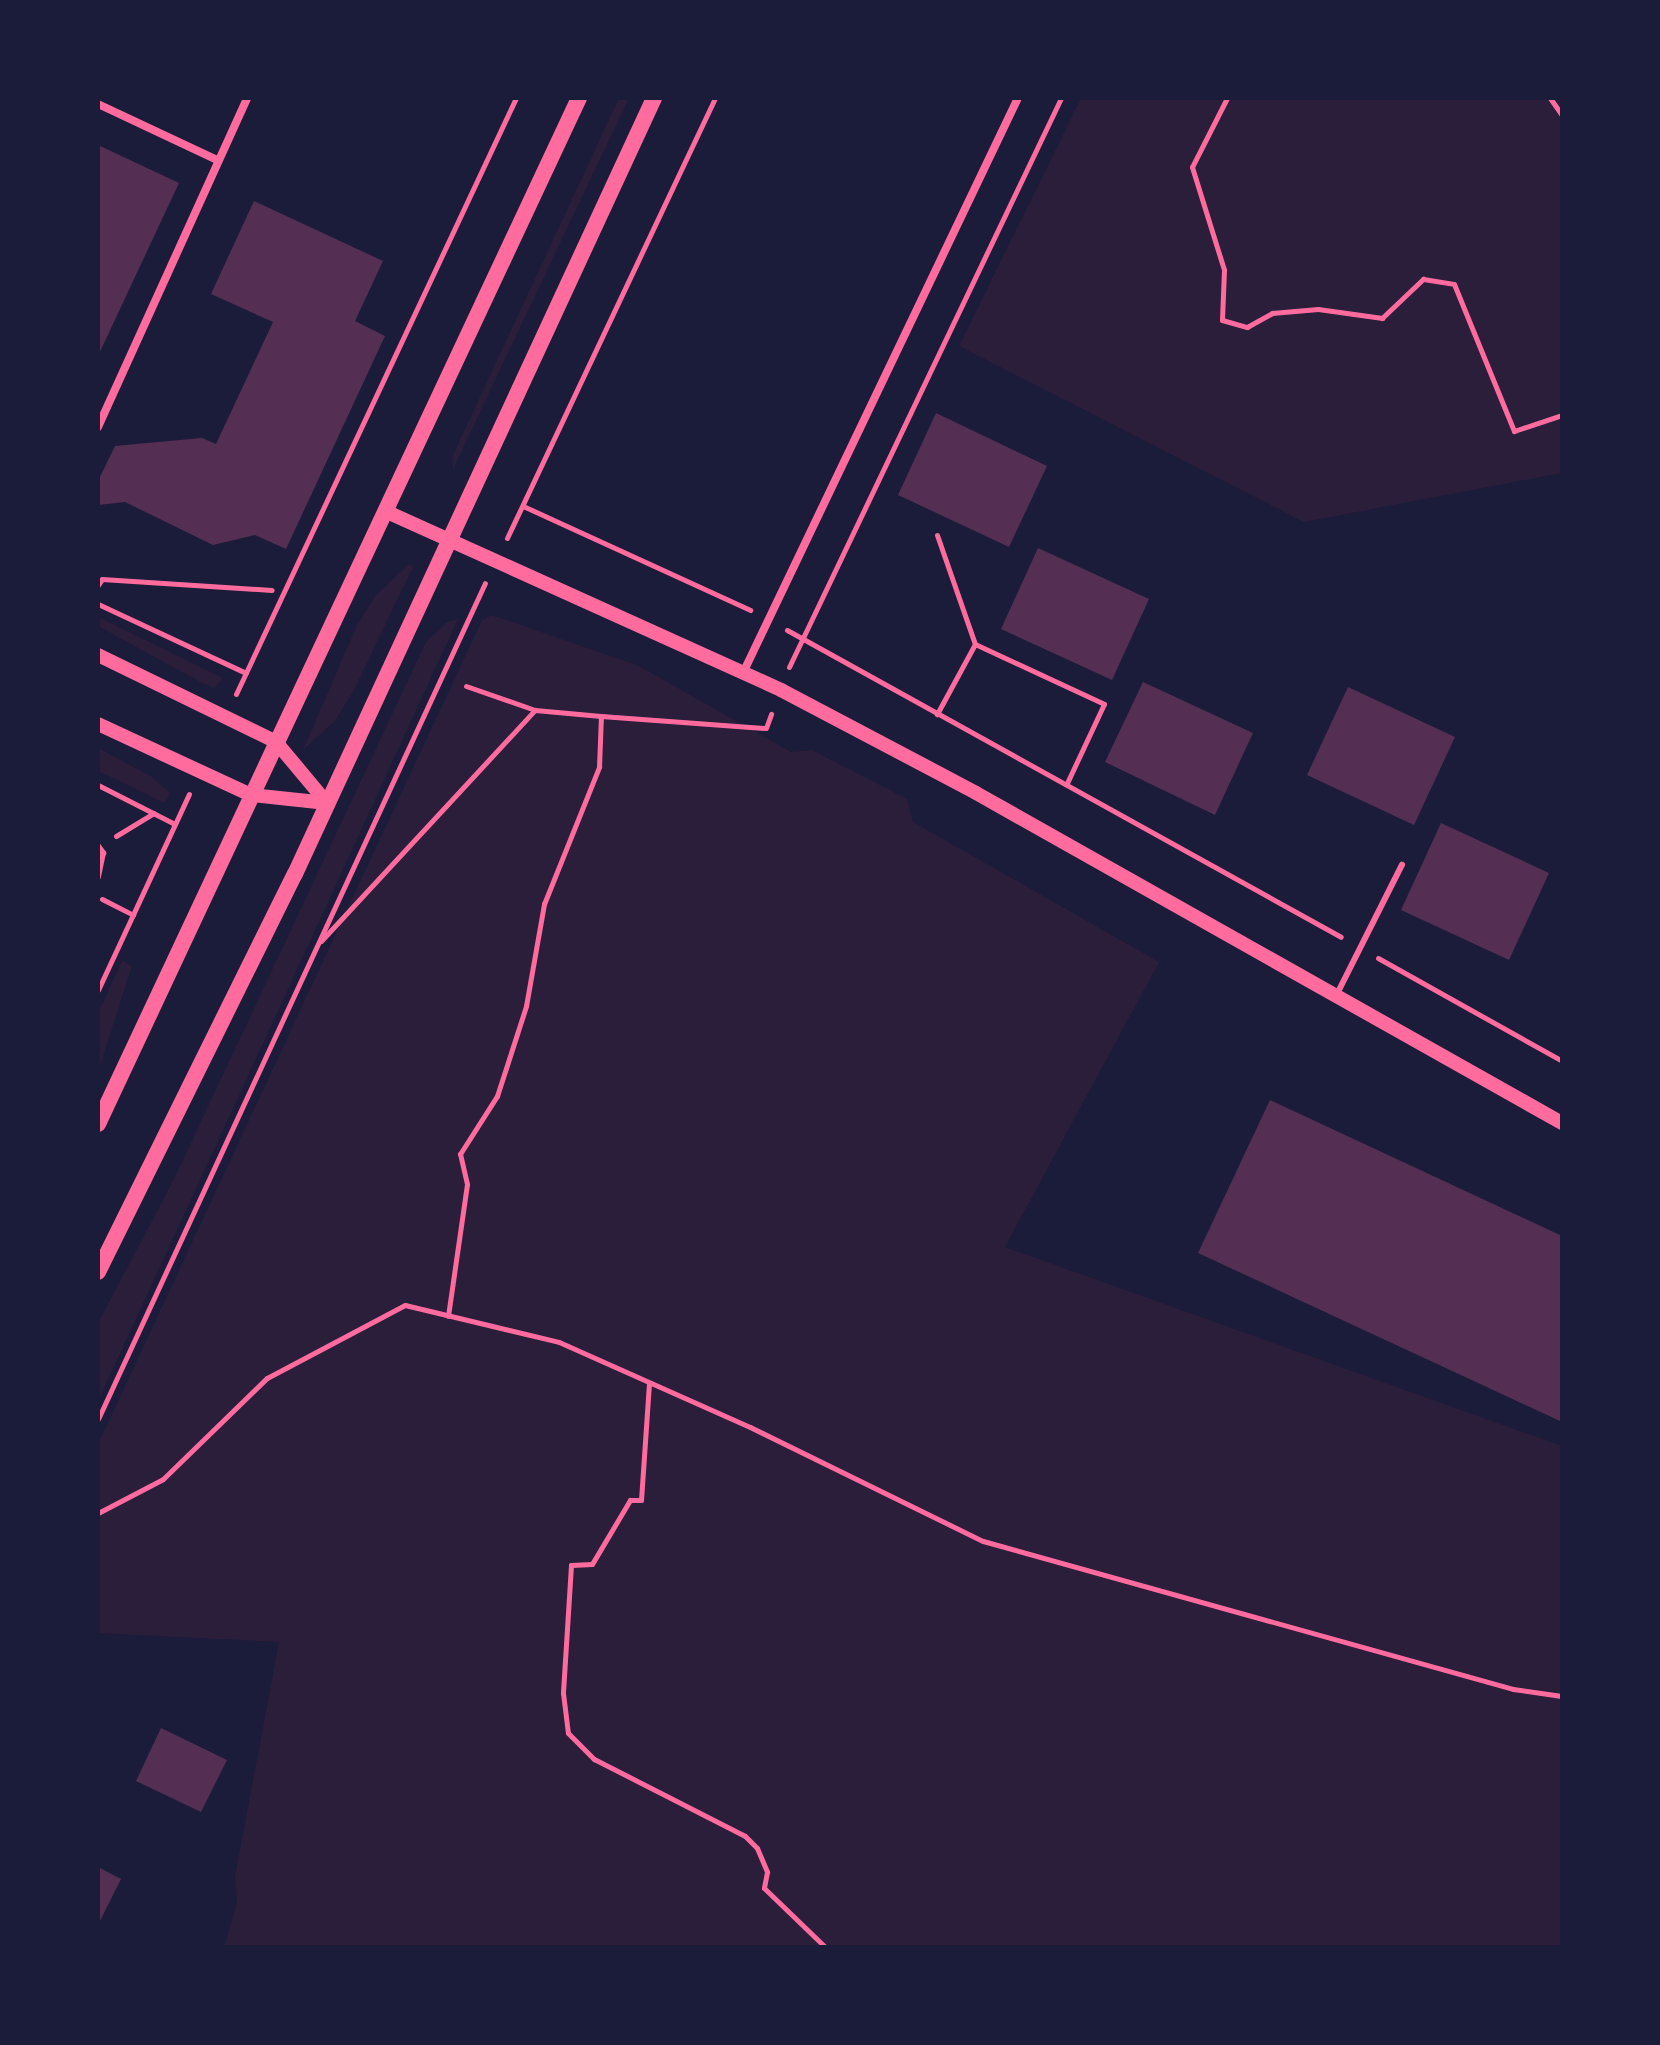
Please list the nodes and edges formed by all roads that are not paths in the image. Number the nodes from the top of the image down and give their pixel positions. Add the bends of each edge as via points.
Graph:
1 (247, 98) edge
2 (579, 98) edge
3 (654, 98) edge
4 (1018, 98) edge
5 (98, 104) edge
6 (217, 160) junction
7 (98, 427) edge
8 (385, 511) junction
9 (447, 538) junction
10 (98, 655) edge
11 (743, 673) junction
12 (98, 724) edge
13 (276, 742) junction
14 (251, 795) junction
15 (327, 803) junction
16 (98, 846) edge
17 (1402, 865) dead end
18 (98, 877) edge
19 (1336, 996) junction
20 (1562, 1123) edge
21 (98, 1124) edge
22 (98, 1272) edge

1 - 6 street
2 - 8 main road
3 - 9 main road
4 - 11 street
5 - 6 street
6 - 7 street
8 - 9 street
8 - 13 main road
9 - 11 street
9 - 15 main road
10 - 13 street
11 - 19 street via 976,793
12 - 14 street
13 - 14 main road
13 - 15 street
14 - 15 street
14 - 21 main road
15 - 22 main road
16 - 18 lane via 103,853
17 - 19 lane
19 - 20 street

